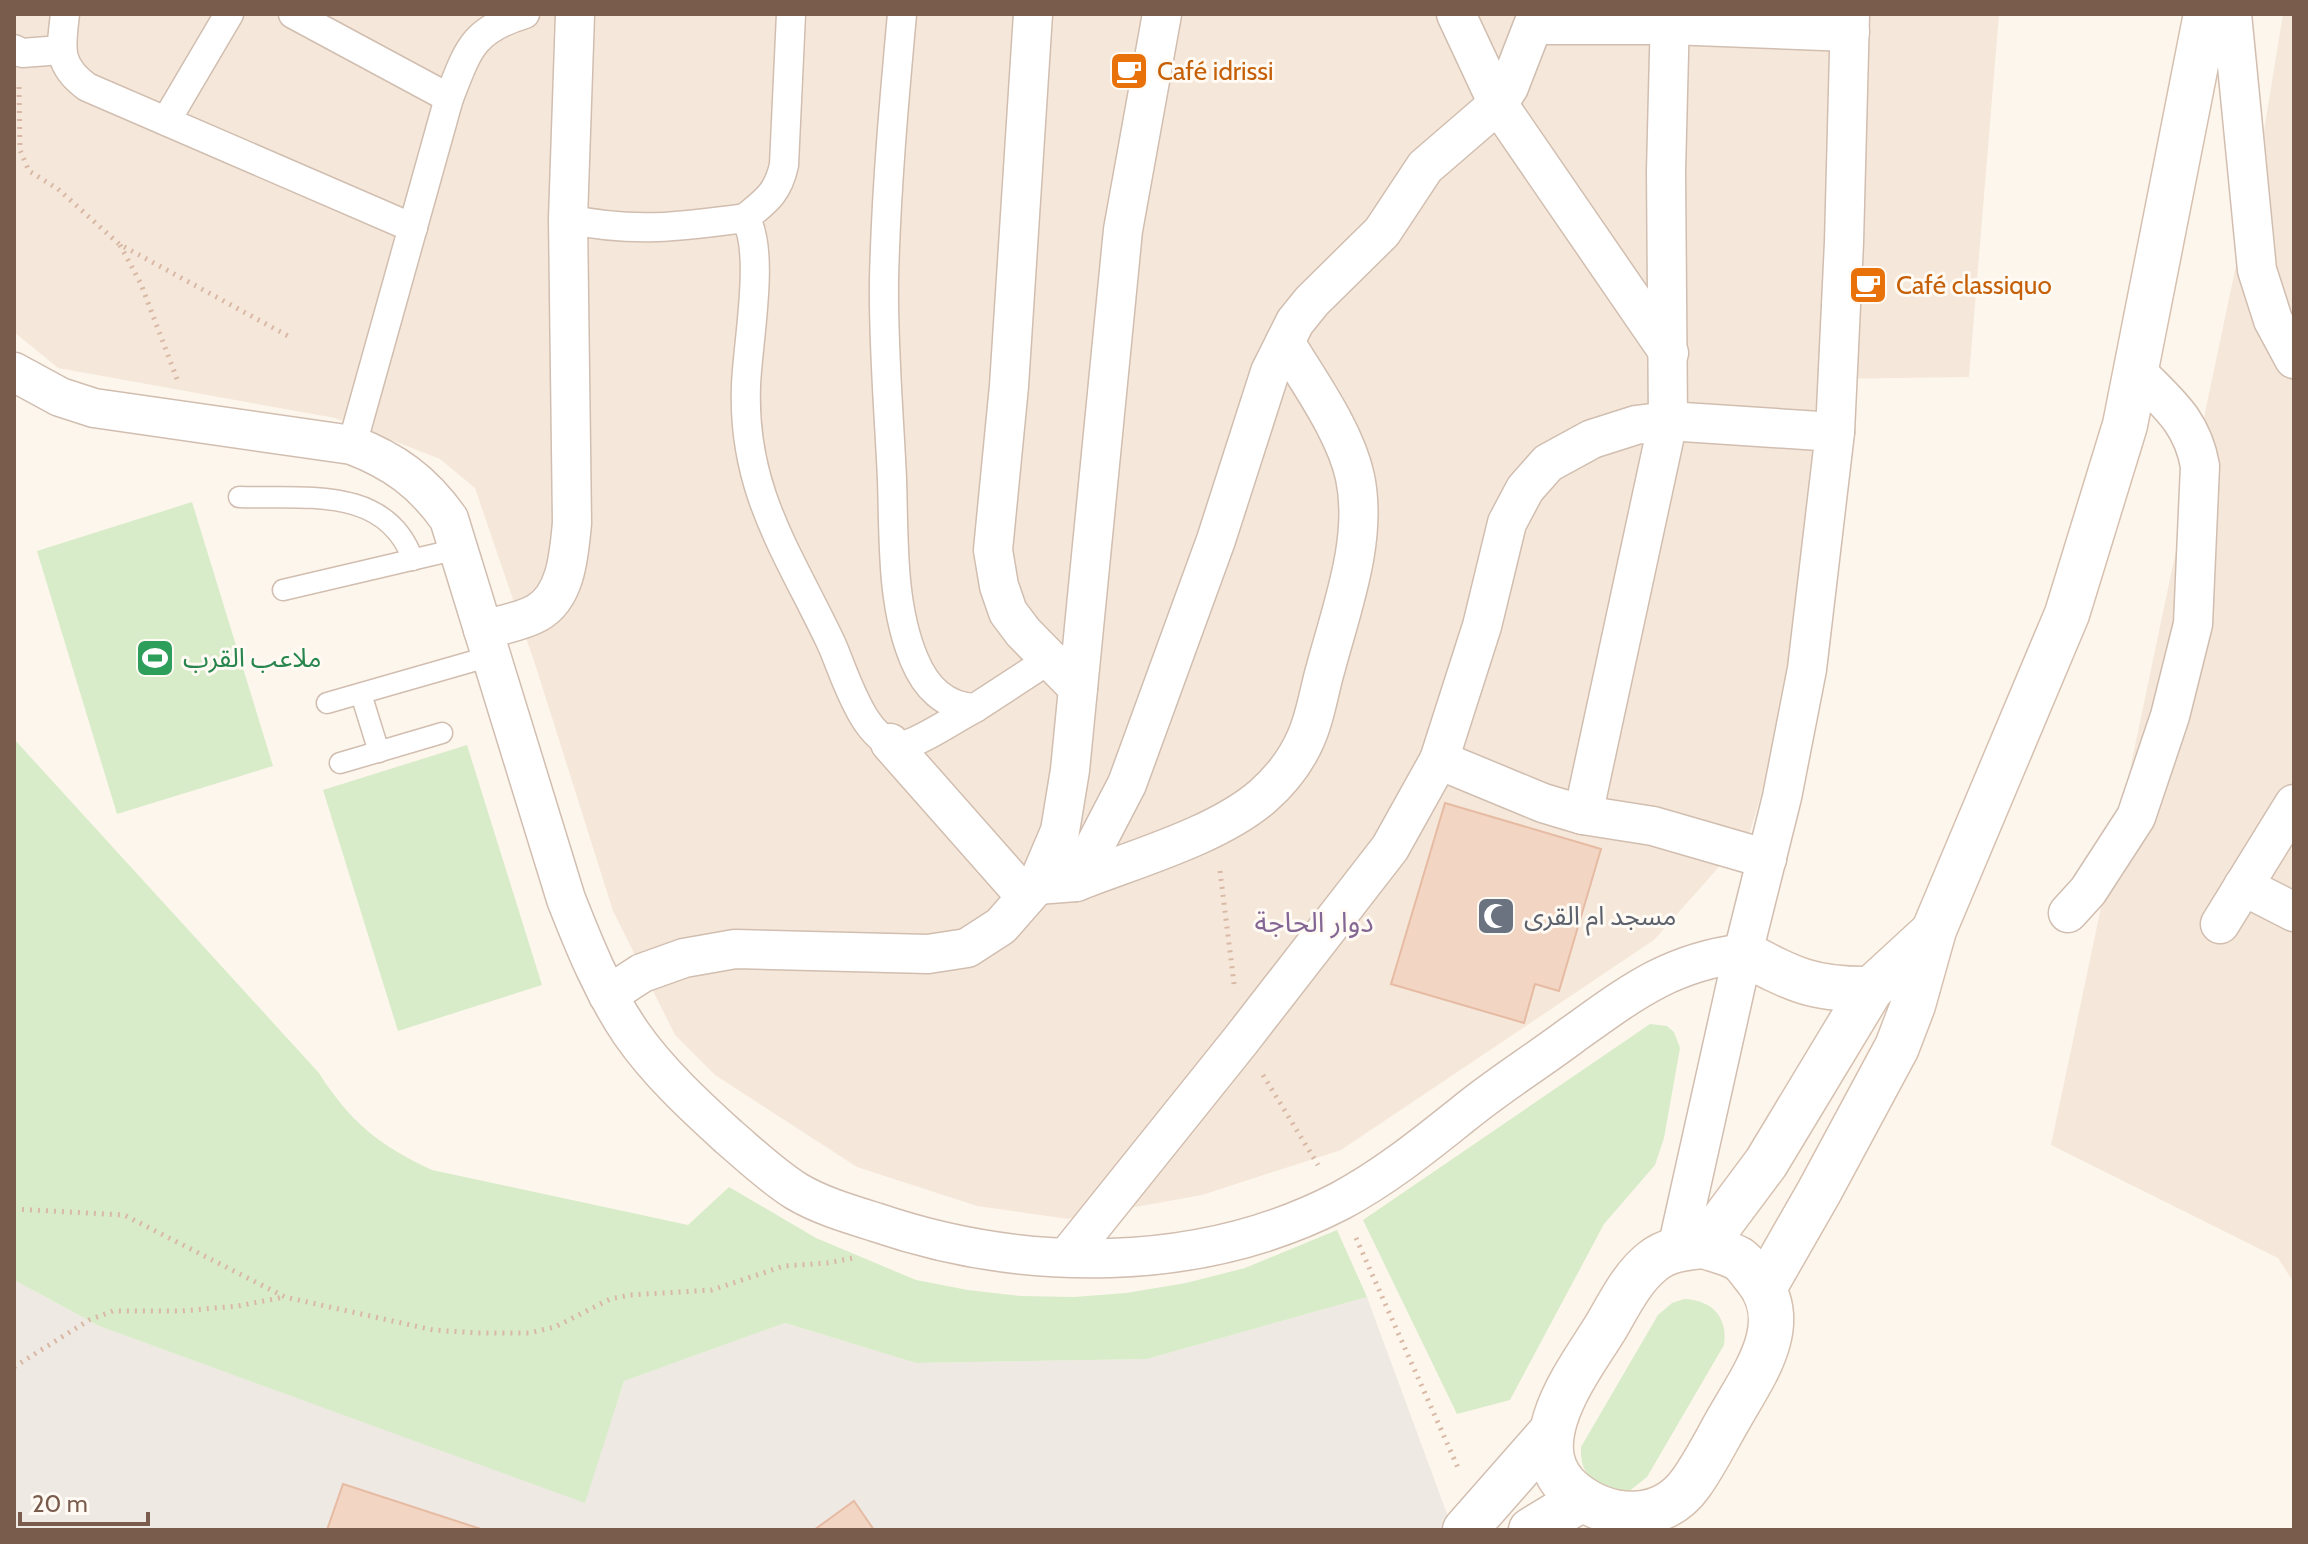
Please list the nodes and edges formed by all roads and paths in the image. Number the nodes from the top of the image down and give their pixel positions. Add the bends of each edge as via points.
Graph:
1 (65, 14) edge
2 (229, 14) edge
3 (293, 14) edge
4 (525, 14) edge
5 (575, 14) edge
6 (791, 14) edge
7 (902, 14) edge
8 (1033, 14) edge
9 (1162, 14) edge
10 (1456, 14) edge
11 (2206, 14) edge
12 (2232, 14) edge
13 (1533, 19) edge
14 (1670, 20) edge
15 (1850, 23) edge
16 (61, 50) junction
17 (18, 51) edge
18 (449, 98) junction
19 (1498, 104) junction
20 (166, 121) junction
21 (745, 218) junction
22 (568, 219) junction
23 (413, 228) junction
24 (119, 244) junction
25 (288, 336) dead end
26 (1285, 342) junction
27 (1669, 353) junction
28 (2294, 359) edge
29 (2135, 370) junction
30 (14, 372) edge
31 (180, 386) dead end
32 (1668, 421) junction
33 (1835, 432) junction
34 (352, 445) junction
35 (239, 497) dead end
36 (458, 549) junction
37 (413, 560) junction
38 (283, 590) dead end
39 (487, 643) junction
40 (1050, 659) junction
41 (1078, 688) junction
42 (361, 694) junction
43 (327, 703) dead end
44 (975, 708) junction
45 (442, 733) dead end
46 (890, 743) junction
47 (379, 752) junction
48 (1439, 760) junction
49 (340, 763) dead end
50 (2294, 804) edge
51 (1583, 815) junction
52 (1767, 859) junction
53 (1076, 882) junction
54 (2243, 886) junction
55 (1031, 891) junction
56 (2294, 912) edge
57 (2068, 913) dead end
58 (2220, 924) dead end
59 (1934, 930) junction
60 (1743, 953) junction
61 (1871, 989) junction
62 (608, 995) junction
63 (1340, 1201) junction
64 (14, 1209) edge
65 (899, 1231) junction
66 (1691, 1248) junction
67 (1067, 1257) junction
68 (1764, 1288) junction
69 (285, 1297) junction
70 (14, 1367) edge
71 (1552, 1431) junction
72 (1584, 1512) edge
73 (1642, 1522) edge
74 (1472, 1523) edge
75 (1531, 1530) edge

1 - 16 street
2 - 20 street
3 - 18 street
4 - 18 street via 481,34 466,55
5 - 22 street
6 - 21 street via 781,179 776,191
7 - 44 street via 884,282 898,594 922,675 951,704
8 - 40 street via 993,550 1008,612
9 - 41 street via 1123,230
10 - 19 street
11 - 29 main road
12 - 28 street via 2257,270 2273,320
13 - 14 street
13 - 19 street
14 - 15 street
14 - 27 street
15 - 33 street
16 - 17 street
16 - 20 street via 74,78 87,87
17 - 24 path via 20,150 29,171 58,189
18 - 23 street
19 - 26 street via 1425,167 1382,232 1312,301
19 - 27 street
20 - 23 street
21 - 22 street via 664,229
21 - 46 street via 753,239 747,421 766,511 857,706 872,729
22 - 39 street via 569,557 555,593 538,613
23 - 34 street
24 - 25 path
24 - 31 path via 141,284
26 - 53 street via 1270,372 1216,540 1127,784
26 - 53 street via 1344,446 1355,476 1358,514 1351,572 1307,736 1291,765 1264,795 1233,817
27 - 32 street
29 - 57 street via 2183,420 2196,442 2200,466 2193,624 2170,716 2136,817
29 - 59 main road via 2125,425 2067,614
30 - 34 street via 94,408
32 - 33 street
32 - 48 street via 1592,439 1548,463 1525,489 1507,523 1482,626
32 - 51 street
33 - 52 street via 1807,669
34 - 36 street via 379,455 421,484 449,519
35 - 37 lane via 360,505 397,529
36 - 37 lane
36 - 39 street
37 - 38 lane
39 - 42 lane
39 - 62 street via 566,899
40 - 41 street
40 - 44 street
41 - 55 street via 1060,831
42 - 43 lane
42 - 47 lane
44 - 46 street via 909,744
45 - 47 lane
46 - 55 street
47 - 49 lane
48 - 51 street
48 - 67 street via 1390,848
50 - 54 street
51 - 52 street via 1653,826
52 - 60 street
53 - 55 street
54 - 56 street
54 - 58 street
55 - 62 street via 1001,926 967,948 928,954 735,949 684,958 642,973
59 - 61 main road
59 - 68 main road via 1897,1047
60 - 61 main road via 1811,985
60 - 63 street via 1685,966 1631,992 1425,1147
60 - 66 street
61 - 66 main road via 1766,1163
62 - 65 street via 665,1074 750,1155 797,1191
63 - 67 street via 1211,1248 1166,1255
63 - 74 path
64 - 69 path via 124,1215
65 - 67 street via 1010,1254
65 - 69 path via 864,1254 844,1260 784,1266 712,1290 610,1299 555,1327 529,1333 433,1330
66 - 68 main road via 1740,1259
66 - 71 main road via 1655,1259 1636,1276 1562,1398
68 - 73 main road via 1772,1321 1765,1354 1690,1485
69 - 70 path via 195,1310 113,1311
71 - 72 main road via 1553,1467
71 - 74 main road
72 - 73 main road
72 - 75 main road

